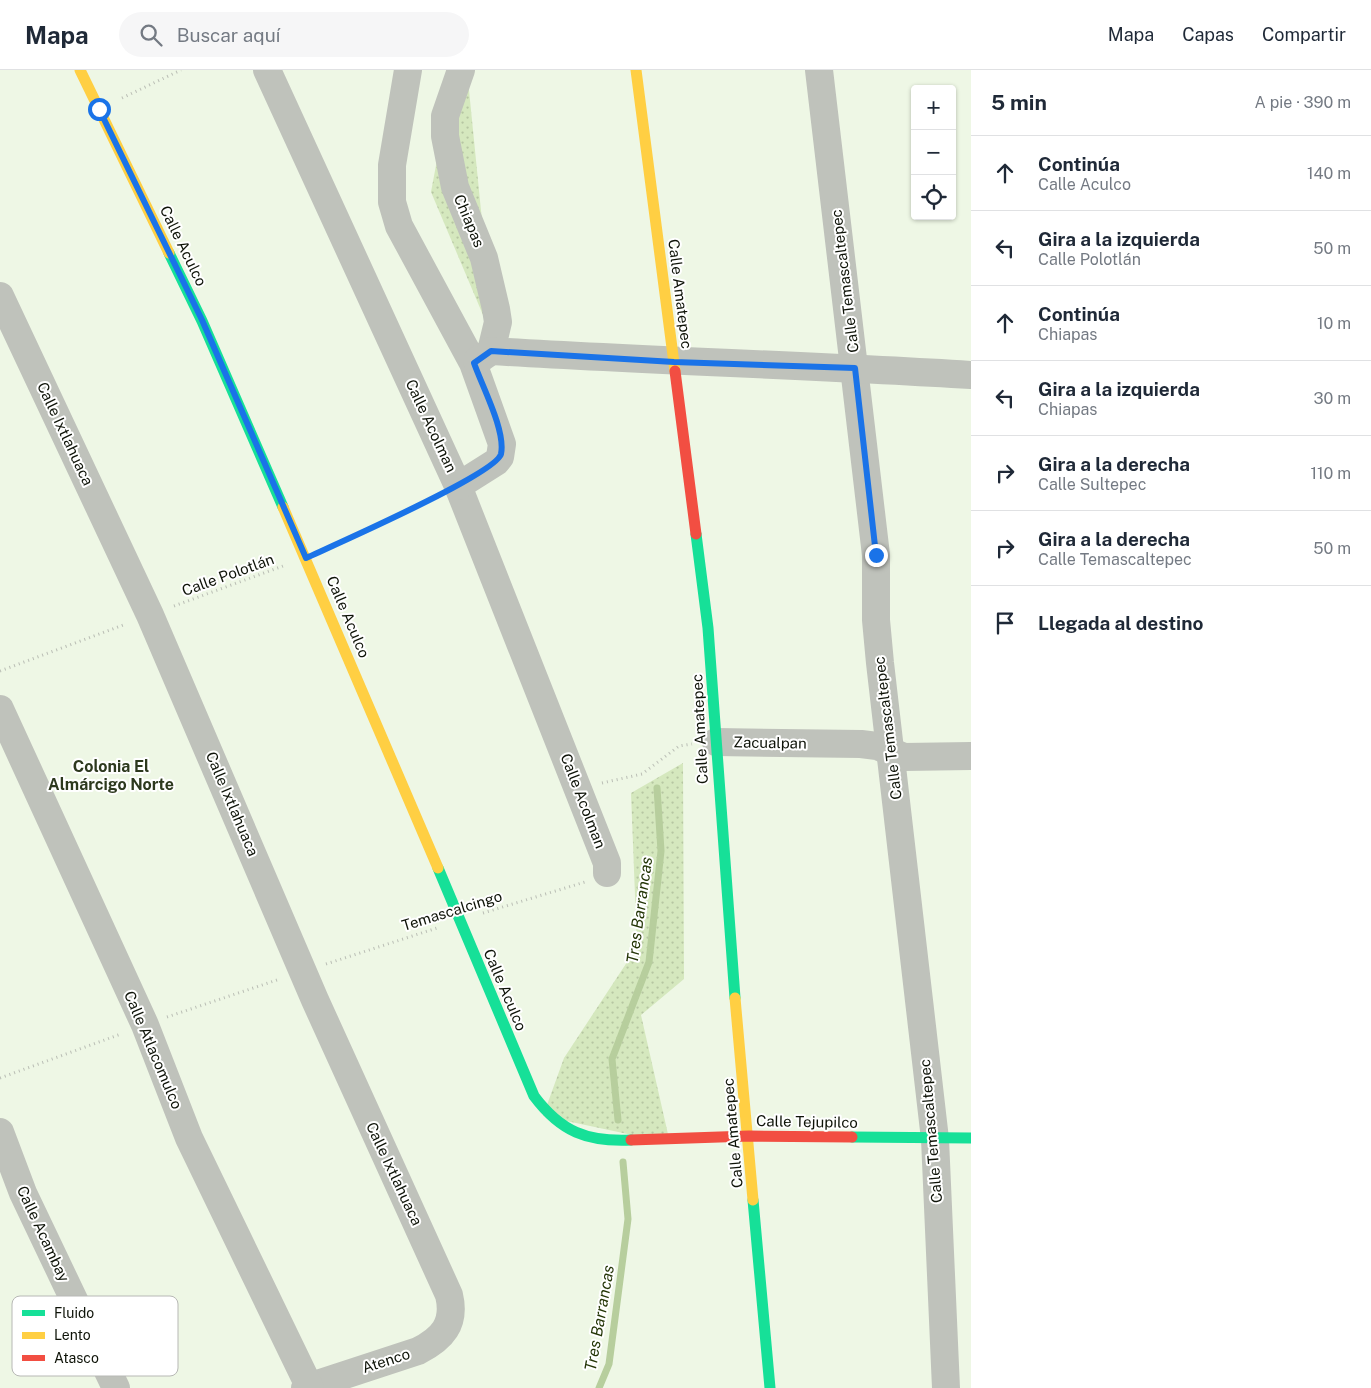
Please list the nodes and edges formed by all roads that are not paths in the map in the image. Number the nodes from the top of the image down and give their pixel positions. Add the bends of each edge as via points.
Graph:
1 (80, 70) edge
2 (267, 70) edge
3 (408, 70) edge
4 (461, 70) edge
5 (636, 70) edge
6 (819, 70) edge
7 (0, 296) edge
8 (482, 357) junction
9 (674, 362) junction
10 (855, 368) junction
11 (971, 375) edge
12 (458, 486) junction
13 (0, 709) edge
14 (716, 742) junction
15 (892, 754) junction
16 (971, 756) edge
17 (607, 873) road end
18 (556, 1123) joint
19 (0, 1132) edge
20 (749, 1136) junction
21 (971, 1138) edge
22 (935, 1139) junction
23 (73, 1296) edge
24 (452, 1316) joint
25 (110, 1376) edge
26 (116, 1388) edge
27 (309, 1388) edge
28 (770, 1388) edge
29 (946, 1388) edge

1 - 18 street, Calle Aculco via 202,320 534,1096
2 - 12 street, Calle Acolman
3 - 8 street via 392,165 392,202 399,226
4 - 8 street, Chiapas via 445,116 445,136 455,188 484,258 496,309 497,329
5 - 9 street, Calle Amatepec
6 - 10 street, Calle Temascaltepec
7 - 24 street, Calle Ixtlahuaca via 150,615 315,1000 445,1286
8 - 9 street
8 - 12 street via 502,451 496,462
9 - 10 street
9 - 14 street, Calle Amatepec via 708,628
10 - 11 street
10 - 15 street, Calle Temascaltepec via 876,555 880,663
12 - 17 street, Calle Acolman via 578,787 607,863
13 - 27 street, Calle Atlacomulco via 145,1025 189,1138
14 - 15 street, Zacualpan via 861,744 877,746
14 - 20 street, Calle Amatepec
15 - 16 street, Zacualpan via 918,759
15 - 22 street, Calle Temascaltepec
18 - 20 street, Calle Tejupilco via 590,1139 611,1141
19 - 23 street, Calle Acambay via 24,1193
20 - 22 street, Calle Tejupilco
20 - 28 street, Calle Amatepec
21 - 22 street, Calle Tejupilco
22 - 29 street, Calle Temascaltepec
24 - 27 street, Atenco via 449,1325 433,1343 418,1351
25 - 26 street, Calle Acambay

